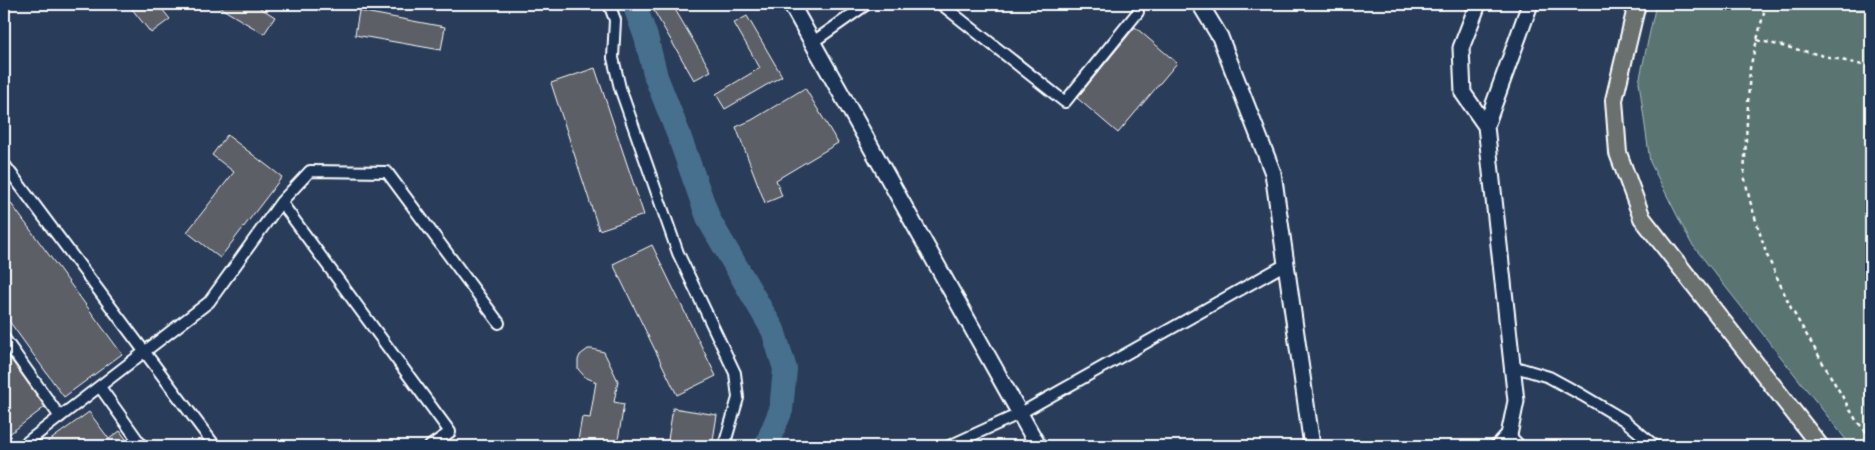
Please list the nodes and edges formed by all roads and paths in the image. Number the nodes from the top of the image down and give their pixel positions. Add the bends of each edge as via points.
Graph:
1 (609, 4) edge
2 (793, 4) edge
3 (867, 4) edge
4 (941, 4) edge
5 (1200, 4) edge
6 (1478, 4) edge
7 (1530, 4) edge
8 (1637, 4) edge
9 (1766, 4) edge
10 (1138, 12) dead end
11 (1757, 40) junction
12 (813, 42) junction
13 (1871, 67) edge
14 (1486, 126) junction
15 (6, 171) edge
16 (282, 202) junction
17 (1286, 264) junction
18 (499, 323) dead end
19 (4, 338) edge
20 (145, 353) junction
21 (1512, 366) junction
22 (100, 387) junction
23 (1019, 414) junction
24 (60, 417) junction
25 (1871, 438) edge
26 (1504, 440) edge
27 (22, 446) edge
28 (142, 446) edge
29 (215, 446) edge
30 (430, 446) edge
31 (724, 446) edge
32 (949, 446) edge
33 (1038, 446) edge
34 (1312, 446) edge
35 (1520, 446) edge
36 (1655, 446) edge
37 (1820, 446) edge

1 - 31 street via 615,20 613,58 620,88 678,253 734,373 738,398
2 - 12 main road
3 - 12 street
4 - 10 street via 1065,102
5 - 17 main road via 1220,37 1273,174
6 - 14 main road via 1461,48 1463,93
7 - 14 main road
8 - 37 main road via 1614,100 1618,153 1642,218
9 - 11 path
11 - 13 path
11 - 25 path via 1750,68 1744,175 1757,228 1791,308 1856,420
12 - 23 main road
14 - 21 main road
15 - 20 street
16 - 18 street via 310,171 387,172
16 - 20 street via 209,302
16 - 30 street via 450,432
17 - 23 street
17 - 34 main road
19 - 24 street
20 - 22 street
20 - 29 street
21 - 26 main road via 1516,402
21 - 36 street via 1550,377 1624,420
22 - 24 street
22 - 28 street
23 - 32 street
23 - 33 main road
24 - 27 street
26 - 35 street

